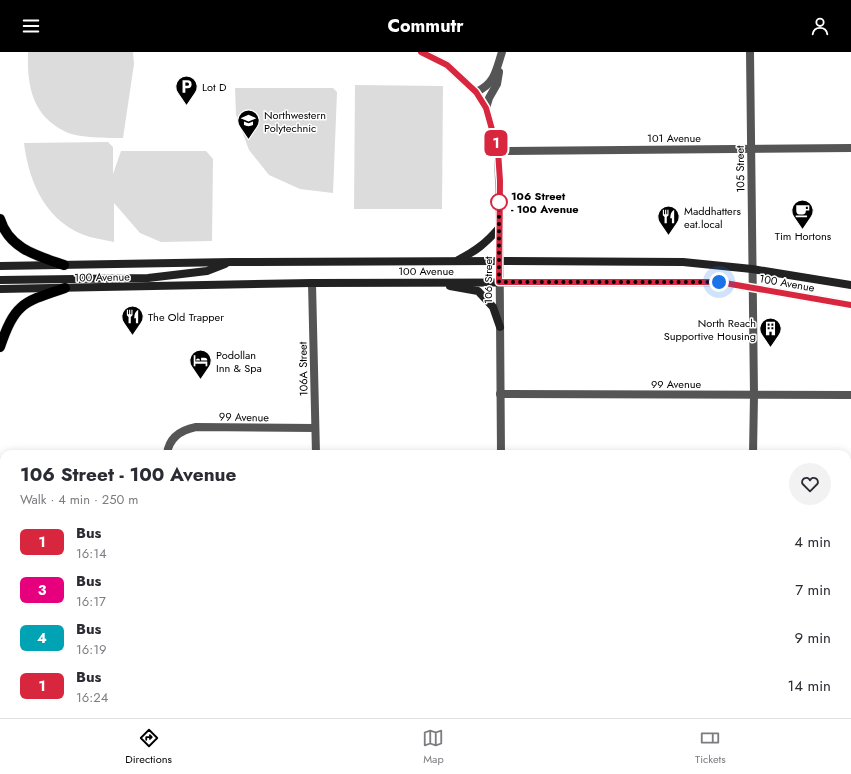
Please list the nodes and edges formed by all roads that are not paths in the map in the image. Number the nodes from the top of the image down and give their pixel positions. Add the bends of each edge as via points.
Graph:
1 (422, 52) edge
2 (502, 52) edge
3 (750, 52) edge
4 (476, 92) junction
5 (486, 108) junction
6 (851, 148) edge
7 (751, 149) junction
8 (498, 151) junction
9 (0, 219) edge
10 (499, 228) junction
11 (499, 260) junction
12 (455, 261) junction
13 (232, 262) junction
14 (64, 265) junction
15 (0, 266) edge
16 (752, 269) junction
17 (0, 280) edge
18 (432, 282) junction
19 (499, 282) junction
20 (312, 283) junction
21 (851, 285) edge
22 (752, 287) junction
23 (65, 288) junction
24 (0, 289) edge
25 (851, 305) edge
26 (500, 327) junction
27 (0, 347) edge
28 (500, 394) junction
29 (754, 395) junction
30 (851, 395) edge
31 (315, 428) junction
32 (168, 450) edge
33 (316, 450) edge
34 (501, 450) edge
35 (753, 450) edge

1 - 4 street, 106 Street via 447,65
2 - 4 street via 493,79
2 - 5 street via 497,84
3 - 7 street, 105 Street
4 - 5 street, 106 Street
5 - 8 street, 106 Street
6 - 7 street, 101 Avenue
7 - 8 street, 101 Avenue
7 - 16 street, 105 Street
8 - 10 street, 106 Street
9 - 14 main road via 7,234 21,249
10 - 11 street, 106 Street
10 - 12 main road via 474,252
11 - 12 main road, 100 Avenue
11 - 16 main road, 100 Avenue via 683,262
11 - 19 street, 106 Street
12 - 13 main road, 100 Avenue
13 - 14 main road, 100 Avenue
13 - 17 main road via 207,271 148,278
14 - 15 main road, 100 Avenue
16 - 21 main road, 100 Avenue
16 - 22 street, 105 Street
18 - 19 main road, 100 Avenue
18 - 20 main road, 100 Avenue
18 - 26 main road via 478,291 493,306
19 - 22 main road, 100 Avenue via 719,282
19 - 26 street, 106 Street
20 - 23 main road, 100 Avenue
20 - 31 street, 106A Street
22 - 25 main road, 100 Avenue
22 - 29 street, 105 Street
23 - 24 main road, 100 Avenue
23 - 27 main road via 30,300 18,309 7,326
26 - 28 street, 106 Street
28 - 29 street, 99 Avenue
28 - 34 street, 106 Street
29 - 30 street, 99 Avenue
29 - 35 street, 105 Street
31 - 32 street, 99 Avenue via 196,427 184,429 175,437
31 - 33 street, 106A Street

